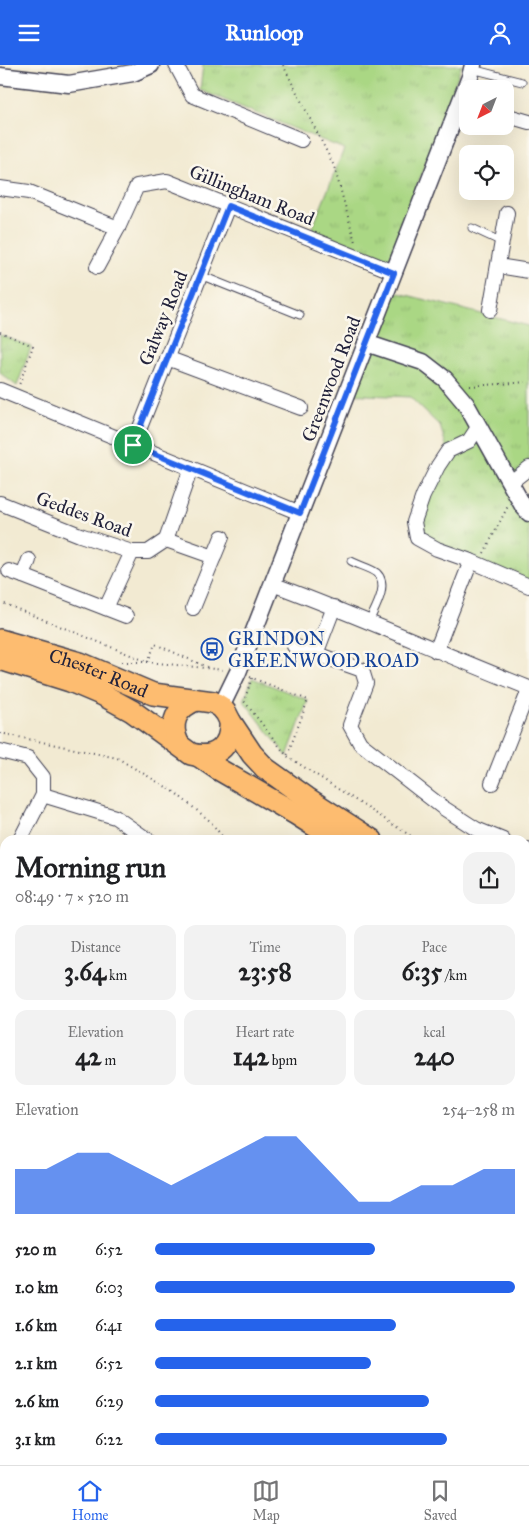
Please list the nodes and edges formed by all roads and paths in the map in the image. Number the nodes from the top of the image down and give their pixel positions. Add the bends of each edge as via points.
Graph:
1 (151, 65) edge
2 (176, 65) edge
3 (283, 65) edge
4 (472, 67) edge
5 (0, 76) edge
6 (469, 80) edge
7 (522, 82) dead end
8 (459, 115) edge
9 (514, 118) edge
10 (529, 122) edge
11 (301, 140) dead end
12 (0, 189) edge
13 (228, 206) junction
14 (508, 213) dead end
15 (118, 228) junction
16 (472, 228) dead end
17 (502, 242) junction
18 (354, 257) junction
19 (498, 266) junction
20 (98, 267) dead end
21 (529, 271) edge
22 (394, 273) junction
23 (200, 275) junction
24 (490, 310) dead end
25 (300, 315) dead end
26 (0, 332) edge
27 (366, 343) junction
28 (167, 358) junction
29 (529, 382) edge
30 (452, 387) junction
31 (0, 391) edge
32 (14, 397) junction
33 (301, 408) dead end
34 (479, 426) junction
35 (133, 445) junction
36 (529, 467) edge
37 (191, 468) junction
38 (510, 482) junction
39 (520, 499) junction
40 (0, 503) edge
41 (300, 513) junction
42 (529, 513) edge
43 (222, 537) dead end
44 (166, 540) junction
45 (132, 552) junction
46 (214, 557) junction
47 (30, 560) dead end
48 (350, 561) dead end
49 (475, 563) junction
50 (8, 571) dead end
51 (23, 576) junction
52 (272, 584) junction
53 (529, 586) edge
54 (0, 602) edge
55 (334, 607) junction
56 (106, 608) junction
57 (193, 608) dead end
58 (126, 616) dead end
59 (369, 622) junction
60 (0, 640) edge
61 (294, 645) dead end
62 (436, 651) junction
63 (316, 654) junction
64 (0, 659) edge
65 (119, 662) dead end
66 (148, 662) junction
67 (211, 668) junction
68 (245, 675) junction
69 (529, 689) edge
70 (196, 700) junction
71 (225, 714) junction
72 (0, 733) edge
73 (178, 743) junction
74 (0, 751) edge
75 (199, 756) junction
76 (287, 756) junction
77 (492, 783) dead end
78 (44, 795) junction
79 (23, 835) edge
80 (141, 835) edge
81 (221, 835) edge
82 (329, 835) edge
83 (364, 835) edge
84 (409, 835) edge
85 (491, 835) edge

1 - 5 street via 133,73 69,84
2 - 11 street via 192,95
3 - 18 path via 334,166 356,245
4 - 6 street, Greenwood Road
4 - 7 lane
8 - 22 street, Greenwood Road
9 - 10 street
12 - 15 street via 29,192
13 - 15 street, Gillingham Road via 167,181 137,186
13 - 18 street, Gillingham Road
13 - 23 street, Galway Road
14 - 17 street
15 - 20 street, Gillingham Road
16 - 17 lane
17 - 19 street
18 - 22 street, Gillingham Road
19 - 21 street
19 - 24 street
22 - 27 street, Greenwood Road
23 - 25 lane
23 - 28 street, Galway Road
26 - 32 path via 33,346
27 - 30 street via 423,362
27 - 41 street, Greenwood Road
28 - 33 street
28 - 35 street, Galway Road
29 - 30 path
30 - 34 street
31 - 32 street
32 - 35 street
34 - 38 street
34 - 49 street via 469,441 448,451 423,496 414,522 417,538
35 - 37 street
36 - 38 street
37 - 41 street
37 - 44 street
38 - 39 street
39 - 42 street
39 - 49 path via 508,505
40 - 45 street, Geddes Road
41 - 52 street, Greenwood Road
43 - 46 street
44 - 45 street, Geddes Road via 148,552
44 - 46 street
45 - 56 street
46 - 57 street
47 - 51 street
48 - 59 lane via 377,573 381,580 382,588
49 - 53 street
49 - 62 street
50 - 51 street
51 - 56 street
52 - 55 street
52 - 68 street, Greenwood Road
54 - 66 path
55 - 59 street
55 - 63 street
56 - 58 street
59 - 62 street
60 - 70 main road, Chester Road via 80,663 153,694
61 - 63 street
62 - 69 street
63 - 85 street via 362,670 366,683 350,725 360,743 442,807
64 - 73 main road, Chester Road via 103,695
65 - 66 path
66 - 67 path
66 - 67 path via 155,644
67 - 68 path
68 - 71 street, Greenwood Road
68 - 76 path via 244,701
68 - 76 path via 308,700
69 - 77 street
70 - 71 main road, Chester Road via 213,702
70 - 73 main road via 180,709 176,717 174,734
71 - 75 main road via 230,730 228,739 223,747 209,756
71 - 83 main road via 265,768
72 - 81 path via 116,758 173,791 210,821
73 - 75 main road, Chester Road via 184,750
74 - 78 street via 28,758 42,777
75 - 82 main road, Chester Road
76 - 84 path
78 - 79 street
78 - 80 street via 115,817

